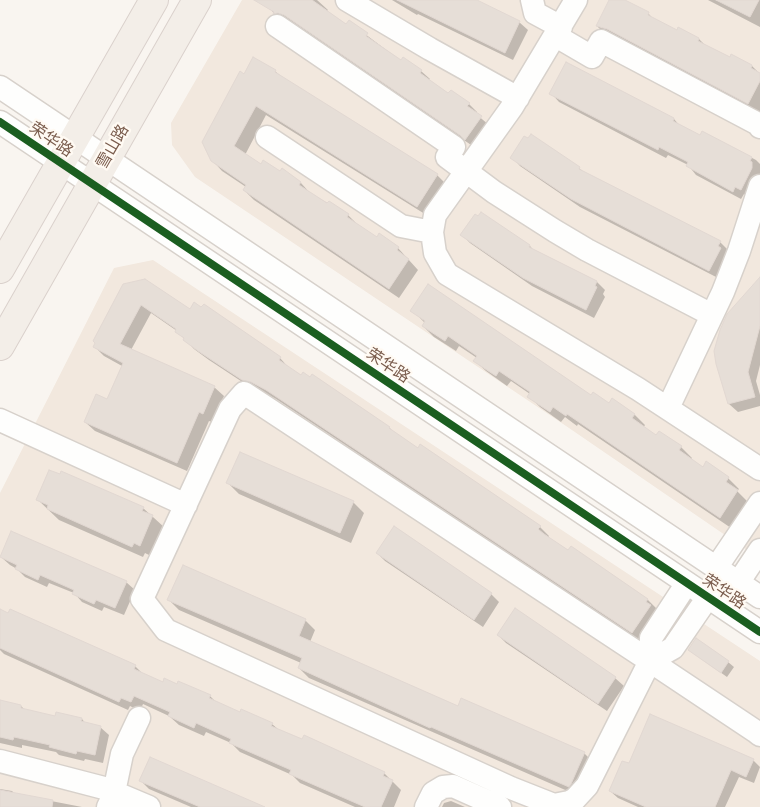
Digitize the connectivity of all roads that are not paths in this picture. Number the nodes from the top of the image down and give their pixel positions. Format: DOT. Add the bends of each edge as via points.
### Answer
graph roads {
  1 [pos="154,0"];
  2 [pos="197,0"];
  3 [pos="347,0"];
  4 [pos="532,0"];
  5 [pos="576,0"];
  6 [pos="277,26"];
  7 [pos="558,32"];
  8 [pos="0,87"];
  9 [pos="518,98"];
  10 [pos="0,122"];
  11 [pos="760,127"];
  12 [pos="267,137"];
  13 [pos="75,138"];
  14 [pos="106,158"];
  15 [pos="61,163"];
  16 [pos="466,171"];
  17 [pos="92,184"];
  18 [pos="760,186"];
  19 [pos="432,232"];
  20 [pos="0,268"];
  21 [pos="712,316"];
  22 [pos="0,346"];
  23 [pos="668,408"];
  24 [pos="0,420"];
  25 [pos="760,469"];
  26 [pos="760,503"];
  27 [pos="186,505"];
  28 [pos="760,550"];
  29 [pos="716,568"];
  30 [pos="687,583"];
  31 [pos="738,583"];
  32 [pos="708,597"];
  33 [pos="760,597"];
  34 [pos="760,632"];
  35 [pos="650,661"];
  36 [pos="138,718"];
  37 [pos="760,734"];
  38 [pos="0,761"];
  39 [pos="111,800"];
  40 [pos="149,807"];
  41 [pos="426,807"];
  42 [pos="500,807"];
  1 -- 13 [label="main road"];
  2 -- 14 [label="main road, 雪山路"];
  3 -- 9 [label="street"];
  4 -- 7 [label="street" via="535,12"];
  5 -- 7 [label="street"];
  6 -- 16 [label="street" via="454,148 447,158"];
  7 -- 9 [label="street"];
  7 -- 11 [label="street" via="592,57 601,41"];
  8 -- 13 [label="street, 荣华路"];
  9 -- 16 [label="street"];
  10 -- 15 [label="street, 荣华路"];
  12 -- 19 [label="street" via="401,226"];
  13 -- 14 [label="street, 荣华路"];
  13 -- 15 [label="main road"];
  14 -- 17 [label="main road, 雪山路"];
  14 -- 29 [label="street, 荣华路"];
  15 -- 17 [label="street, 荣华路"];
  15 -- 20 [label="main road"];
  16 -- 19 [label="street" via="435,215"];
  16 -- 21 [label="street" via="587,250"];
  17 -- 22 [label="main road, 雪山路"];
  17 -- 30 [label="street, 荣华路"];
  18 -- 21 [label="street" via="739,251"];
  19 -- 23 [label="street" via="435,253 447,274"];
  21 -- 23 [label="street"];
  23 -- 25 [label="street"];
  24 -- 27 [label="street"];
  26 -- 29 [label="street"];
  27 -- 35 [label="street" via="230,409 244,393"];
  27 -- 35 [label="street" via="142,599 166,630 554,805 569,802 587,786"];
  28 -- 31 [label="street"];
  29 -- 31 [label="street, 荣华路"];
  30 -- 32 [label="street, 荣华路"];
  30 -- 35 [label="street" via="651,638"];
  31 -- 33 [label="street, 荣华路"];
  32 -- 34 [label="street, 荣华路"];
  32 -- 35 [label="street" via="673,648"];
  35 -- 37 [label="street"];
  36 -- 39 [label="street" via="122,754"];
  38 -- 39 [label="street" via="104,788"];
  39 -- 40 [label="street"];
  41 -- 42 [label="street" via="433,793 453,786"];
}
